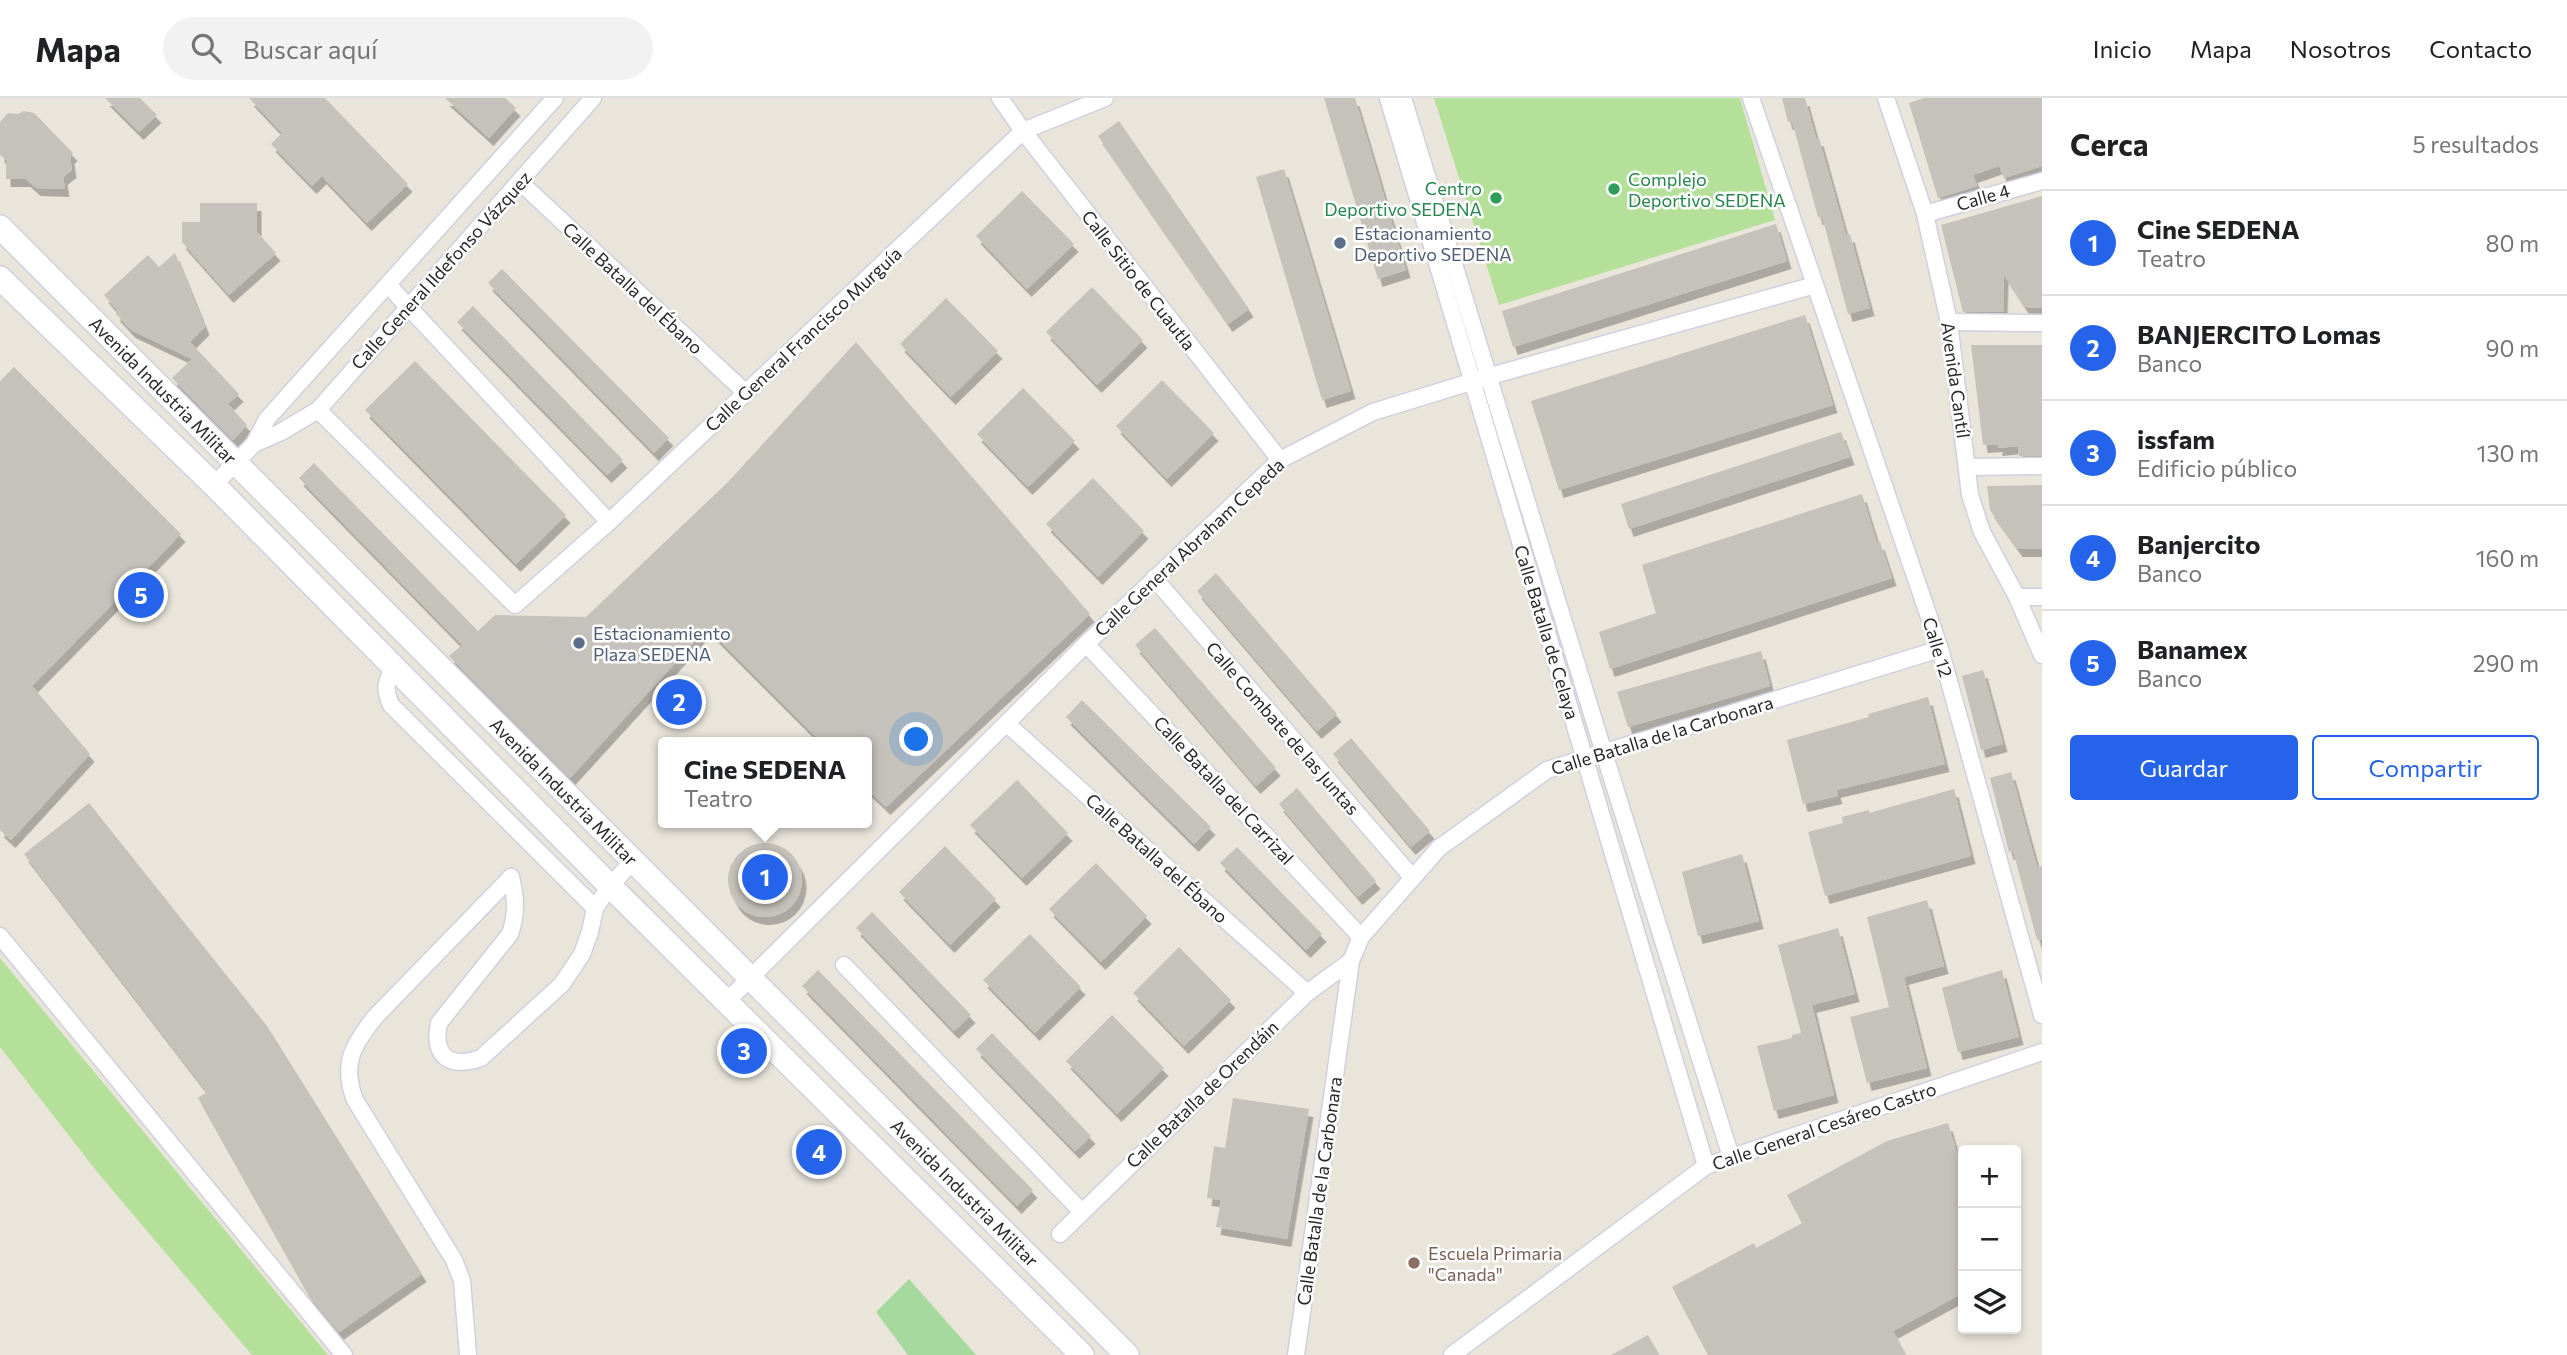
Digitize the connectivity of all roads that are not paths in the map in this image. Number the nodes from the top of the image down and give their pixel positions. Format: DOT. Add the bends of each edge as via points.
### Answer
graph roads {
  1 [pos="555,98"];
  2 [pos="593,98"];
  3 [pos="1000,98"];
  4 [pos="1105,98"];
  5 [pos="1388,98"];
  6 [pos="1403,98"];
  7 [pos="1751,98"];
  8 [pos="1886,98"];
  9 [pos="1023,131"];
  10 [pos="2042,181"];
  11 [pos="520,182"];
  12 [pos="1925,214"];
  13 [pos="0,228"];
  14 [pos="0,278"];
  15 [pos="387,285"];
  16 [pos="1815,285"];
  17 [pos="407,307"];
  18 [pos="1949,321"];
  19 [pos="2042,323"];
  20 [pos="1480,379"];
  21 [pos="746,393"];
  22 [pos="318,410"];
  23 [pos="267,419"];
  24 [pos="281,432"];
  25 [pos="254,444"];
  26 [pos="1280,460"];
  27 [pos="236,463"];
  28 [pos="2042,466"];
  29 [pos="1967,467"];
  30 [pos="214,485"];
  31 [pos="609,522"];
  32 [pos="1154,578"];
  33 [pos="2017,597"];
  34 [pos="2042,597"];
  35 [pos="1086,644"];
  36 [pos="1940,649"];
  37 [pos="2042,655"];
  38 [pos="395,667"];
  39 [pos="1007,724"];
  40 [pos="1604,752"];
  41 [pos="1584,758"];
  42 [pos="633,861"];
  43 [pos="1412,877"];
  44 [pos="610,886"];
  45 [pos="595,908"];
  46 [pos="0,936"];
  47 [pos="1362,936"];
  48 [pos="1351,961"];
  49 [pos="844,965"];
  50 [pos="750,978"];
  51 [pos="1307,993"];
  52 [pos="727,1001"];
  53 [pos="2042,1015"];
  54 [pos="2042,1052"];
  55 [pos="1731,1157"];
  56 [pos="1706,1166"];
  57 [pos="1081,1211"];
  58 [pos="1060,1234"];
  59 [pos="344,1355"];
  60 [pos="468,1355"];
  61 [pos="1082,1355"];
  62 [pos="1126,1355"];
  63 [pos="1296,1355"];
  64 [pos="1452,1355"];
  1 -- 15 [label="street, Calle General Ildefonso Vázquez"];
  2 -- 11 [label="street, Calle General Ildefonso Vázquez"];
  3 -- 9 [label="street, Calle Sitio de Cuautla"];
  4 -- 9 [label="street, Calle General Francisco Murguía"];
  5 -- 20 [label="street, Calle Batalla de Celaya"];
  6 -- 20 [label="street, Calle Batalla de Celaya"];
  7 -- 16 [label="street, Calle 12"];
  8 -- 12 [label="street, Avenida Cantíl"];
  9 -- 21 [label="street, Calle General Francisco Murguía"];
  9 -- 26 [label="street, Calle Sitio de Cuautla"];
  10 -- 12 [label="street, Calle 4"];
  11 -- 17 [label="street, Calle General Ildefonso Vázquez"];
  11 -- 21 [label="street, Calle Batalla del Ébano"];
  12 -- 18 [label="street, Avenida Cantíl"];
  13 -- 27 [label="main road, Avenida Industria Militar"];
  14 -- 30 [label="main road, Avenida Industria Militar"];
  15 -- 17 [label="street"];
  15 -- 23 [label="street, Calle General Ildefonso Vázquez"];
  16 -- 20 [label="street, Calle General Abraham Cepeda"];
  16 -- 36 [label="street, Calle 12"];
  17 -- 22 [label="street, Calle General Ildefonso Vázquez"];
  17 -- 31 [label="street"];
  18 -- 19 [label="street"];
  18 -- 29 [label="street, Avenida Cantíl"];
  20 -- 26 [label="street, Calle General Abraham Cepeda" via="1373,412"];
  20 -- 40 [label="street, Calle Batalla de Celaya"];
  20 -- 41 [label="street, Calle Batalla de Celaya"];
  21 -- 31 [label="street, Calle General Francisco Murguía"];
  22 -- 24 [label="street, Calle General Ildefonso Vázquez"];
  22 -- 31 [label="street, Calle General Francisco Murguía" via="515,605"];
  23 -- 24 [label="street"];
  23 -- 25 [label="street, Calle General Ildefonso Vázquez"];
  24 -- 25 [label="street, Calle General Ildefonso Vázquez"];
  25 -- 27 [label="street, Calle General Ildefonso Vázquez"];
  26 -- 32 [label="street, Calle General Abraham Cepeda"];
  27 -- 30 [label="street, Calle General Ildefonso Vázquez"];
  27 -- 42 [label="main road, Avenida Industria Militar"];
  28 -- 29 [label="street"];
  29 -- 33 [label="street, Avenida Cantíl" via="1982,531"];
  30 -- 38 [label="main road, Avenida Industria Militar"];
  32 -- 35 [label="street, Calle General Abraham Cepeda"];
  32 -- 43 [label="street, Calle Combate de las Juntas"];
  33 -- 34 [label="street"];
  33 -- 37 [label="street, Avenida Cantíl"];
  35 -- 39 [label="street, Calle General Abraham Cepeda"];
  35 -- 47 [label="street, Calle Batalla del Carrizal"];
  36 -- 40 [label="street, Calle Batalla de la Carbonara"];
  36 -- 53 [label="street, Calle 12"];
  38 -- 44 [label="main road, Avenida Industria Militar"];
  38 -- 45 [label="street" via="386,684 391,705"];
  39 -- 50 [label="street, Calle General Abraham Cepeda"];
  39 -- 51 [label="street, Calle Batalla del Ébano"];
  40 -- 41 [label="street, Calle Batalla de la Carbonara"];
  40 -- 55 [label="street, Calle Batalla de Celaya"];
  41 -- 43 [label="street, Calle Batalla de la Carbonara" via="1547,770 1439,848"];
  41 -- 56 [label="street, Calle Batalla de Celaya"];
  42 -- 44 [label="street"];
  42 -- 50 [label="main road, Avenida Industria Militar"];
  43 -- 47 [label="street, Calle Batalla de la Carbonara"];
  44 -- 45 [label="street"];
  44 -- 52 [label="main road, Avenida Industria Militar"];
  45 -- 60 [label="street" via="582,954 562,984 481,1058 456,1062 439,1049 439,1023 510,934 517,899 511,877 375,1017 351,1055 349,1083 355,1100 454,1260 462,1282"];
  46 -- 59 [label="street"];
  47 -- 48 [label="street, Calle Batalla de la Carbonara"];
  48 -- 51 [label="street, Calle Batalla de Orendáin"];
  48 -- 63 [label="street, Calle Batalla de la Carbonara"];
  49 -- 57 [label="street"];
  50 -- 52 [label="street, Calle General Abraham Cepeda"];
  50 -- 62 [label="main road, Avenida Industria Militar"];
  51 -- 57 [label="street, Calle Batalla de Orendáin"];
  52 -- 61 [label="main road, Avenida Industria Militar"];
  54 -- 55 [label="street, Calle General Cesáreo Castro"];
  55 -- 56 [label="street, Calle General Cesáreo Castro"];
  56 -- 64 [label="street, Calle General Cesáreo Castro"];
  57 -- 58 [label="street, Calle Batalla de Orendáin"];
}
